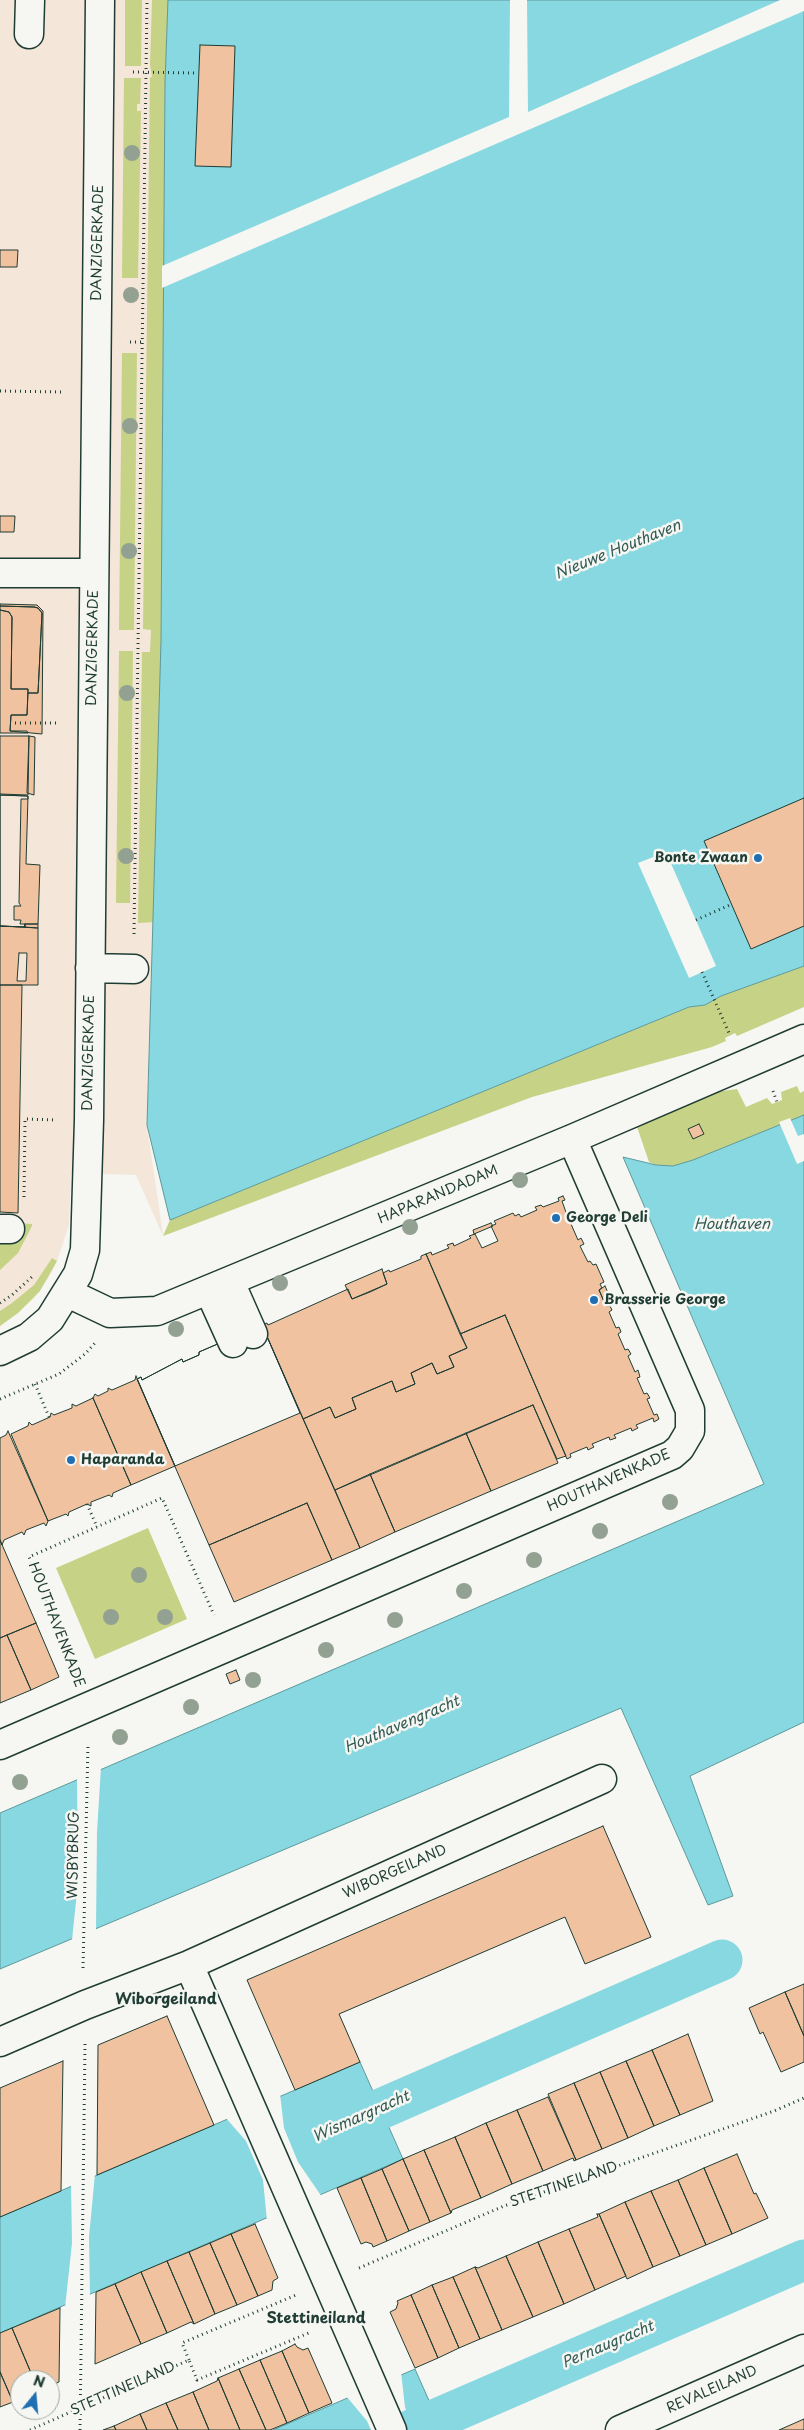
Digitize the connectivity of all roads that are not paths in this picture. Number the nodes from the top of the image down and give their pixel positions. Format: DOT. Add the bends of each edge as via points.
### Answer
graph roads {
  1 [pos="30,0"];
  2 [pos="100,0"];
  3 [pos="29,34"];
  4 [pos="0,572"];
  5 [pos="94,573"];
  6 [pos="90,968"];
  7 [pos="134,969"];
  8 [pos="804,1039"];
  9 [pos="572,1139"];
  10 [pos="220,1286"];
  11 [pos="68,1294"];
  12 [pos="243,1339"];
  13 [pos="0,1352"];
  14 [pos="0,1745"];
  15 [pos="602,1779"];
  16 [pos="189,1965"];
  17 [pos="0,2042"];
  18 [pos="804,2349"];
  19 [pos="392,2430"];
  20 [pos="620,2430"];
  1 -- 3 [label="street"];
  2 -- 5 [label="street, DANZIGERKADE"];
  4 -- 5 [label="street"];
  5 -- 6 [label="street, DANZIGERKADE"];
  6 -- 7 [label="street"];
  6 -- 11 [label="street, DANZIGERKADE" via="85,1250"];
  8 -- 9 [label="street, HAPARANDADAM"];
  9 -- 10 [label="street, HAPARANDADAM"];
  9 -- 14 [label="street, HOUTHAVENKADE" via="687,1400 692,1420 686,1440 672,1455"];
  10 -- 11 [label="street, HAPARANDADAM" via="158,1311 110,1313"];
  10 -- 12 [label="street"];
  11 -- 13 [label="street, DANZIGERKADE" via="40,1328"];
  15 -- 16 [label="street, WIBORGEILAND"];
  16 -- 17 [label="street, WIBORGEILAND"];
  16 -- 19 [label="street"];
  18 -- 20 [label="street, REVALEILAND"];
}
